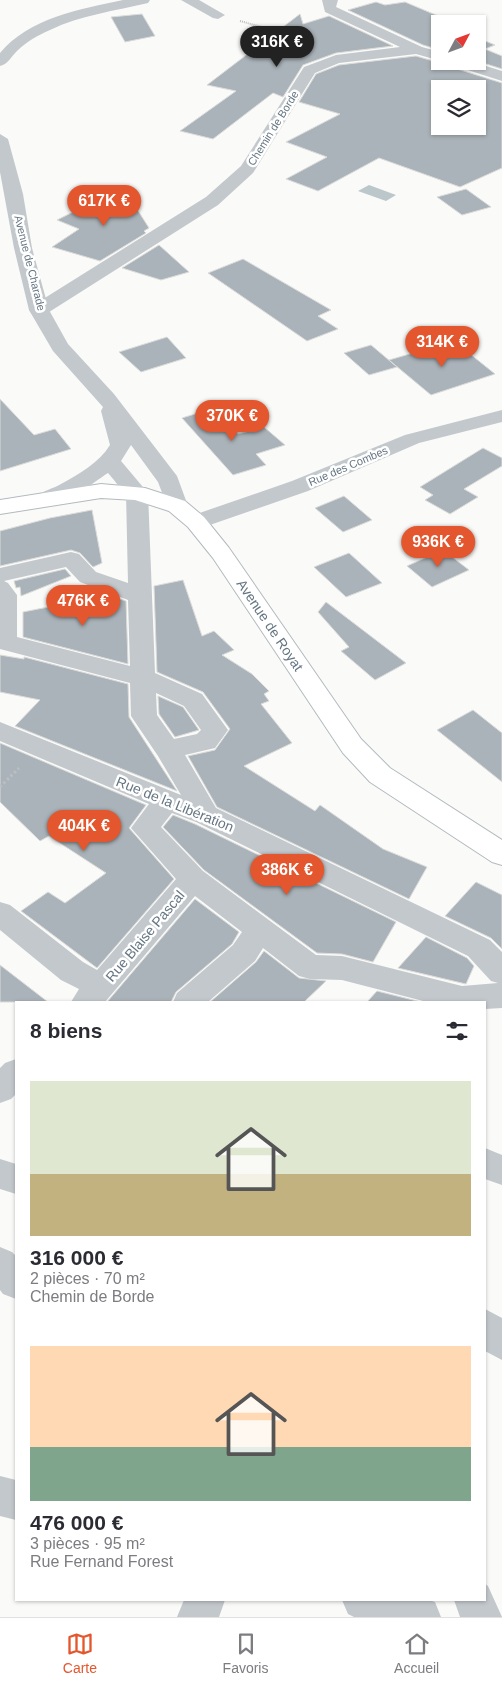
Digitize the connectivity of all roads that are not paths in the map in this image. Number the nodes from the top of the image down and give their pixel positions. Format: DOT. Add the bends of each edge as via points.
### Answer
graph roads {
  1 [pos="143,0"];
  2 [pos="188,0"];
  3 [pos="331,0"];
  4 [pos="218,15"];
  5 [pos="418,50"];
  6 [pos="431,54"];
  7 [pos="0,62"];
  8 [pos="0,139"];
  9 [pos="40,310"];
  10 [pos="107,398"];
  11 [pos="502,416"];
  12 [pos="110,462"];
  13 [pos="137,493"];
  14 [pos="48,498"];
  15 [pos="177,506"];
  16 [pos="0,507"];
  17 [pos="196,522"];
  18 [pos="0,575"];
  19 [pos="0,588"];
  20 [pos="140,596"];
  21 [pos="3,641"];
  22 [pos="145,678"];
  23 [pos="0,731"];
  24 [pos="168,750"];
  25 [pos="167,801"];
  26 [pos="206,815"];
  27 [pos="502,854"];
  28 [pos="193,879"];
  29 [pos="0,913"];
  30 [pos="260,929"];
  31 [pos="502,972"];
  32 [pos="502,995"];
  33 [pos="94,997"];
  34 [pos="189,1001"];
  35 [pos="15,1074"];
  36 [pos="0,1089"];
  37 [pos="486,1163"];
  38 [pos="502,1170"];
  39 [pos="0,1174"];
  40 [pos="15,1179"];
  41 [pos="0,1264"];
  42 [pos="15,1281"];
  43 [pos="486,1328"];
  44 [pos="502,1342"];
  45 [pos="0,1496"];
  46 [pos="15,1500"];
  47 [pos="205,1601"];
  48 [pos="365,1601"];
  49 [pos="474,1601"];
  50 [pos="198,1617"];
  51 [pos="420,1617"];
  52 [pos="481,1617"];
  1 -- 7 [label="street" via="102,8 40,30 15,46"];
  2 -- 4 [label="street"];
  3 -- 5 [label="street" via="328,1 330,9"];
  5 -- 6 [label="street"];
  5 -- 9 [label="street, Chemin de Borde" via="336,59 309,70 247,169 212,201"];
  8 -- 9 [label="street, Avenue de Charade"];
  9 -- 10 [label="street, Avenue de Charade" via="60,347"];
  10 -- 12 [label="street, Avenue de Charade" via="121,445"];
  10 -- 15 [label="street, Avenue de Charade" via="169,481"];
  11 -- 17 [label="street, Rue des Combes" via="412,439 267,498"];
  12 -- 13 [label="street"];
  12 -- 14 [label="street" via="67,490"];
  13 -- 14 [label="main road, Avenue de Royat" via="101,491"];
  13 -- 15 [label="main road, Avenue de Royat"];
  13 -- 20 [label="street"];
  14 -- 16 [label="main road, Avenue de Royat"];
  15 -- 17 [label="main road, Avenue de Royat"];
  17 -- 27 [label="main road, Avenue de Royat" via="221,553 352,746 380,774"];
  18 -- 20 [label="street" via="71,559 88,577"];
  19 -- 21 [label="street" via="5,595"];
  20 -- 22 [label="street"];
  21 -- 22 [label="street"];
  22 -- 24 [label="street" via="144,716"];
  22 -- 24 [label="street" via="193,700 214,730 206,741"];
  23 -- 25 [label="street, Rue de la Libération"];
  24 -- 26 [label="street"];
  25 -- 26 [label="street, Rue de la Libération"];
  25 -- 28 [label="street, Rue Blaise Pascal" via="145,828"];
  26 -- 31 [label="street, Rue de la Libération" via="479,948"];
  28 -- 30 [label="street"];
  28 -- 33 [label="street, Rue Blaise Pascal"];
  29 -- 33 [label="street" via="72,971"];
  30 -- 32 [label="street" via="310,967 342,968 462,999"];
  30 -- 34 [label="street" via="244,953"];
  35 -- 36 [label="street"];
  37 -- 38 [label="street"];
  39 -- 40 [label="street"];
  41 -- 42 [label="street"];
  43 -- 44 [label="street"];
  45 -- 46 [label="street"];
  47 -- 50 [label="street"];
  48 -- 51 [label="street"];
  49 -- 52 [label="street"];
}
